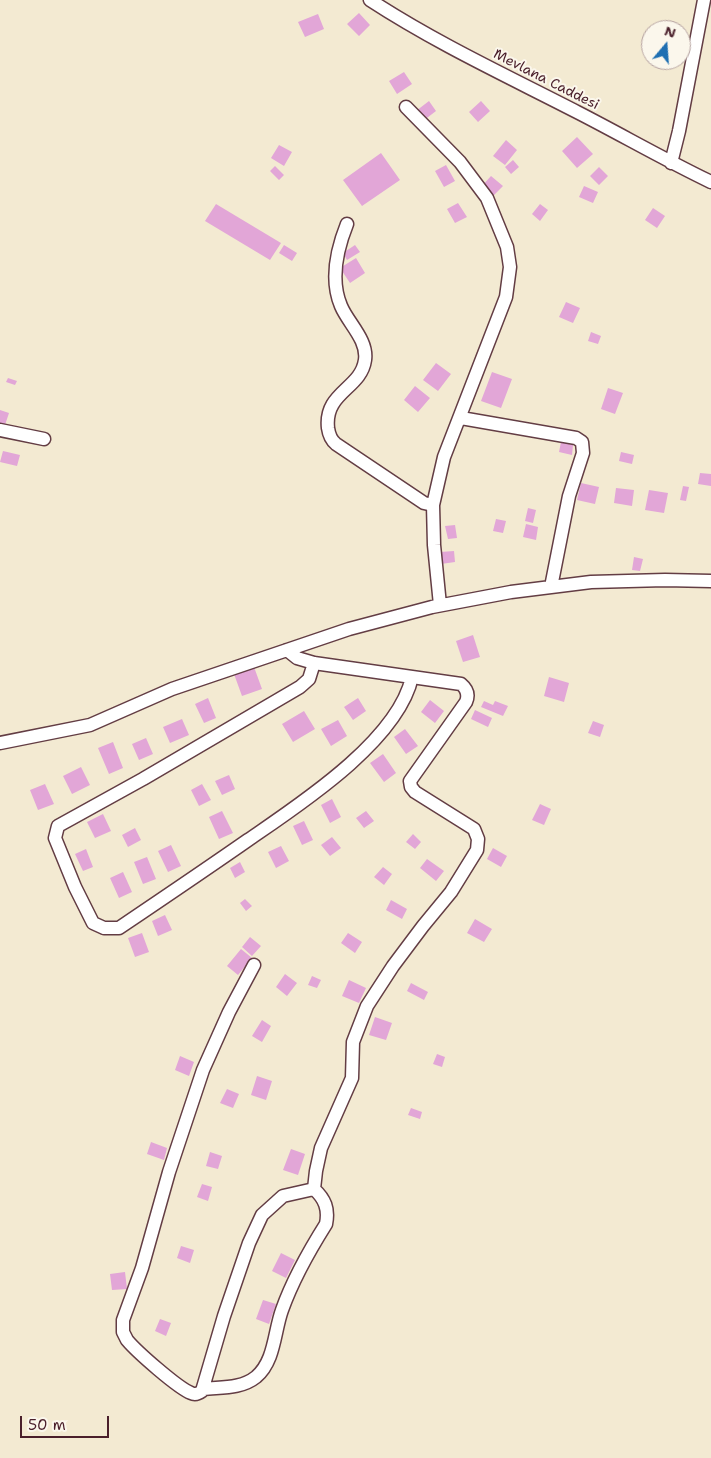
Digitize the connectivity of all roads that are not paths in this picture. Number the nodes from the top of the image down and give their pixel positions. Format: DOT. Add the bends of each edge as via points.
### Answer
graph roads {
  1 [pos="370,0"];
  2 [pos="704,0"];
  3 [pos="406,107"];
  4 [pos="671,163"];
  5 [pos="711,182"];
  6 [pos="347,224"];
  7 [pos="460,418"];
  8 [pos="0,430"];
  9 [pos="44,439"];
  10 [pos="433,505"];
  11 [pos="711,581"];
  12 [pos="551,586"];
  13 [pos="440,605"];
  14 [pos="287,650"];
  15 [pos="314,664"];
  16 [pos="412,677"];
  17 [pos="0,743"];
  18 [pos="254,965"];
  19 [pos="314,1189"];
  20 [pos="204,1389"];
  1 -- 4 [label="street, Mevlana Caddesi" via="451,49"];
  2 -- 4 [label="street"];
  3 -- 7 [label="street" via="460,162 487,198 509,257 506,297"];
  4 -- 5 [label="street, Mevlana Caddesi"];
  6 -- 10 [label="street" via="338,252 337,292 340,305 364,348 365,361 358,376 332,404 328,417 329,433 336,444 424,503"];
  7 -- 10 [label="street" via="444,457"];
  7 -- 12 [label="street" via="576,438 584,446 563,519"];
  8 -- 9 [label="street"];
  10 -- 13 [label="street"];
  11 -- 12 [label="street" via="628,580"];
  12 -- 13 [label="street"];
  13 -- 14 [label="street" via="349,629"];
  14 -- 15 [label="street" via="296,658"];
  14 -- 17 [label="street" via="155,696 90,725"];
  15 -- 16 [label="street"];
  15 -- 16 [label="street" via="309,678 300,687 58,826 55,838 93,923 104,928 119,928 319,790 382,731 410,688"];
  16 -- 19 [label="street" via="461,684 467,692 466,702 410,780 415,792 474,829 478,847 451,892 393,966 367,1006 353,1042 352,1078 322,1148"];
  18 -- 20 [label="street" via="203,1070 168,1172 142,1268 122,1326 130,1344 174,1382 193,1394"];
  19 -- 20 [label="street" via="283,1196 262,1215 224,1316"];
  19 -- 20 [label="street" via="326,1205 326,1224 301,1264 282,1310 266,1364 245,1384"];
}
